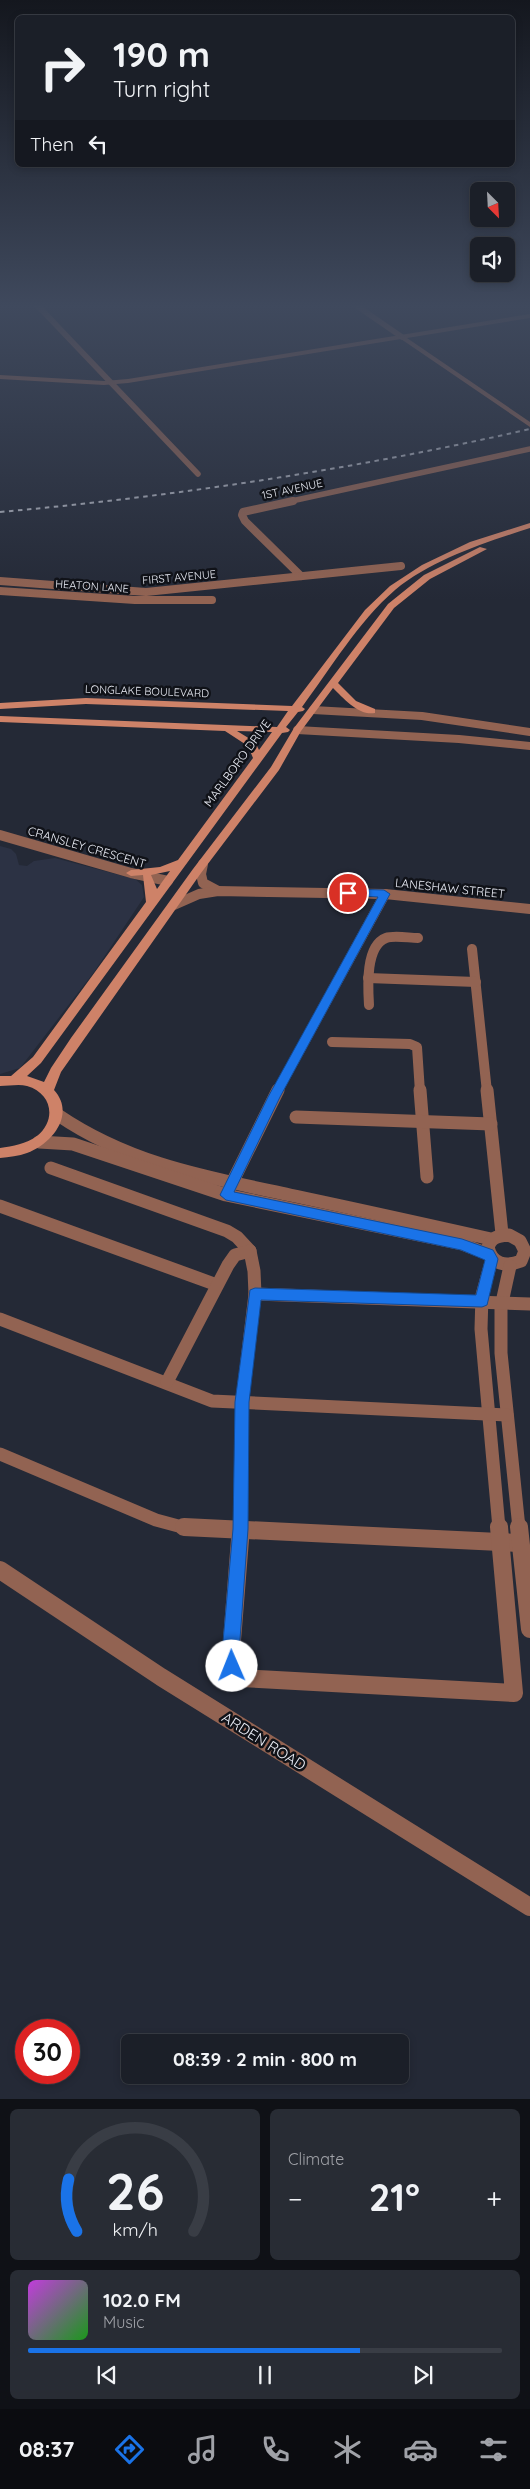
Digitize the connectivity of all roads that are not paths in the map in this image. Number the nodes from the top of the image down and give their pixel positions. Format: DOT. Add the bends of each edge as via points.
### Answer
graph roads {
  1 [pos="133,404"];
  2 [pos="500,404"];
  3 [pos="530,425"];
  4 [pos="530,449"];
  5 [pos="198,474"];
  6 [pos="530,524"];
  7 [pos="530,531"];
  8 [pos="401,566"];
  9 [pos="301,576"];
  10 [pos="0,581"];
  11 [pos="0,591"];
  12 [pos="212,600"];
  13 [pos="334,684"];
  14 [pos="308,691"];
  15 [pos="0,706"];
  16 [pos="251,707"];
  17 [pos="294,709"];
  18 [pos="313,710"];
  19 [pos="372,711"];
  20 [pos="0,719"];
  21 [pos="208,726"];
  22 [pos="279,730"];
  23 [pos="298,730"];
  24 [pos="530,732"];
  25 [pos="530,746"];
  26 [pos="258,758"];
  27 [pos="0,835"];
  28 [pos="182,862"];
  29 [pos="200,867"];
  30 [pos="131,873"];
  31 [pos="147,877"];
  32 [pos="168,881"];
  33 [pos="218,892"];
  34 [pos="384,894"];
  35 [pos="152,903"];
  36 [pos="174,905"];
  37 [pos="530,908"];
  38 [pos="418,938"];
  39 [pos="472,949"];
  40 [pos="368,978"];
  41 [pos="476,982"];
  42 [pos="369,1006"];
  43 [pos="332,1042"];
  44 [pos="16,1078"];
  45 [pos="0,1081"];
  46 [pos="48,1089"];
  47 [pos="58,1115"];
  48 [pos="296,1117"];
  49 [pos="423,1121"];
  50 [pos="491,1124"];
  51 [pos="39,1142"];
  52 [pos="2,1155"];
  53 [pos="51,1168"];
  54 [pos="427,1177"];
  55 [pos="232,1183"];
  56 [pos="226,1195"];
  57 [pos="0,1206"];
  58 [pos="497,1237"];
  59 [pos="250,1251"];
  60 [pos="528,1252"];
  61 [pos="490,1256"];
  62 [pos="510,1266"];
  63 [pos="217,1285"];
  64 [pos="255,1294"];
  65 [pos="482,1301"];
  66 [pos="500,1303"];
  67 [pos="530,1304"];
  68 [pos="0,1319"];
  69 [pos="167,1382"];
  70 [pos="242,1402"];
  71 [pos="488,1414"];
  72 [pos="507,1415"];
  73 [pos="0,1454"];
  74 [pos="241,1529"];
  75 [pos="500,1542"];
  76 [pos="520,1544"];
  77 [pos="0,1570"];
  78 [pos="530,1629"];
  79 [pos="530,1908"];
  1 -- 5 [label="street"];
  2 -- 3 [label="street"];
  4 -- 9 [label="street, 1ST AVENUE" via="243,512 245,521"];
  6 -- 14 [label="main road, MARLBORO DRIVE" via="459,550 404,580 368,612"];
  7 -- 13 [label="main road" via="468,556 407,591 391,606"];
  8 -- 9 [label="street"];
  9 -- 10 [label="street, FIRST AVENUE" via="146,592"];
  11 -- 12 [label="street, HEATON LANE" via="135,600"];
  13 -- 18 [label="main road"];
  13 -- 19 [label="main road" via="352,703"];
  14 -- 16 [label="main road" via="281,703"];
  14 -- 17 [label="main road, MARLBORO DRIVE"];
  15 -- 16 [label="main road, LONGLAKE BOULEVARD" via="86,702"];
  16 -- 17 [label="main road, LONGLAKE BOULEVARD"];
  17 -- 18 [label="main road, LONGLAKE BOULEVARD"];
  17 -- 22 [label="main road, MARLBORO DRIVE"];
  18 -- 19 [label="street"];
  18 -- 23 [label="main road"];
  19 -- 24 [label="street" via="464,719"];
  20 -- 21 [label="main road"];
  21 -- 22 [label="main road"];
  21 -- 26 [label="main road" via="247,738"];
  22 -- 23 [label="main road"];
  22 -- 26 [label="main road, MARLBORO DRIVE"];
  23 -- 25 [label="street"];
  23 -- 29 [label="main road" via="275,768"];
  26 -- 28 [label="main road, MARLBORO DRIVE"];
  27 -- 30 [label="street, CRANSLEY CRESCENT"];
  28 -- 30 [label="main road" via="162,870"];
  28 -- 32 [label="main road, MARLBORO DRIVE"];
  29 -- 32 [label="main road" via="179,880"];
  29 -- 33 [label="street" via="203,883"];
  29 -- 36 [label="main road"];
  30 -- 31 [label="street, CRANSLEY CRESCENT"];
  31 -- 32 [label="street, CRANSLEY CRESCENT"];
  31 -- 35 [label="main road" via="152,887"];
  32 -- 35 [label="main road, MARLBORO DRIVE"];
  33 -- 34 [label="street, LANESHAW STREET"];
  33 -- 36 [label="street, LANESHAW STREET" via="199,894"];
  34 -- 37 [label="street, LANESHAW STREET"];
  34 -- 55 [label="street" via="326,998"];
  35 -- 44 [label="main road, MARLBORO DRIVE" via="38,1060"];
  36 -- 46 [label="main road" via="55,1070"];
  38 -- 40 [label="street" via="382,940 368,964"];
  39 -- 41 [label="street"];
  40 -- 41 [label="street"];
  40 -- 42 [label="street"];
  41 -- 50 [label="street"];
  43 -- 49 [label="street" via="410,1044 417,1047"];
  44 -- 45 [label="main road"];
  44 -- 46 [label="main road" via="33,1081"];
  46 -- 47 [label="main road" via="56,1101"];
  47 -- 51 [label="main road" via="52,1130"];
  47 -- 55 [label="street" via="101,1143 182,1171"];
  48 -- 49 [label="street"];
  49 -- 50 [label="street"];
  49 -- 54 [label="street"];
  50 -- 58 [label="street"];
  51 -- 52 [label="main road" via="22,1151"];
  51 -- 56 [label="street" via="73,1144"];
  53 -- 59 [label="street" via="227,1231"];
  55 -- 56 [label="street"];
  55 -- 58 [label="street"];
  56 -- 61 [label="street" via="462,1244"];
  57 -- 63 [label="street"];
  58 -- 60 [label="street" via="509,1235 520,1241"];
  58 -- 61 [label="street" via="487,1248"];
  59 -- 63 [label="street" via="235,1256"];
  59 -- 64 [label="street"];
  60 -- 62 [label="street" via="521,1261"];
  61 -- 62 [label="street"];
  61 -- 65 [label="street"];
  62 -- 66 [label="street"];
  63 -- 69 [label="street"];
  64 -- 65 [label="street"];
  64 -- 70 [label="street"];
  65 -- 66 [label="street"];
  65 -- 71 [label="street"];
  66 -- 67 [label="street"];
  66 -- 72 [label="street"];
  68 -- 69 [label="street"];
  69 -- 70 [label="street" via="212,1401"];
  70 -- 71 [label="street"];
  70 -- 74 [label="street"];
  71 -- 72 [label="street"];
  71 -- 75 [label="street"];
  72 -- 76 [label="street"];
  73 -- 74 [label="street" via="168,1525"];
  74 -- 75 [label="street"];
  74 -- 75 [label="street" via="230,1653 235,1673 241,1678 514,1693"];
  75 -- 76 [label="street"];
  76 -- 78 [label="street"];
  77 -- 79 [label="street, ARDEN ROAD" via="161,1677"];
}
